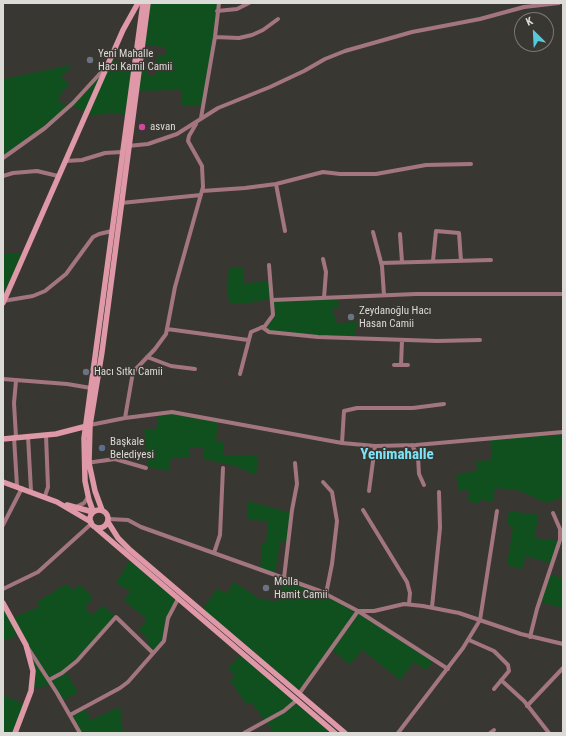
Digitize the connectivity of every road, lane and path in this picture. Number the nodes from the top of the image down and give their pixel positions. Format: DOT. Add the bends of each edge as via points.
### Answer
graph roads {
  1 [pos="138,3"];
  2 [pos="143,3"];
  3 [pos="148,3"];
  4 [pos="219,3"];
  5 [pos="249,3"];
  6 [pos="532,3"];
  7 [pos="559,3"];
  8 [pos="515,9"];
  9 [pos="217,11"];
  10 [pos="278,19"];
  11 [pos="215,37"];
  12 [pos="107,67"];
  13 [pos="199,120"];
  14 [pos="128,146"];
  15 [pos="122,152"];
  16 [pos="3,158"];
  17 [pos="65,161"];
  18 [pos="471,164"];
  19 [pos="3,176"];
  20 [pos="58,176"];
  21 [pos="276,184"];
  22 [pos="202,193"];
  23 [pos="121,203"];
  24 [pos="112,231"];
  25 [pos="285,231"];
  26 [pos="373,232"];
  27 [pos="400,234"];
  28 [pos="323,259"];
  29 [pos="491,260"];
  30 [pos="433,261"];
  31 [pos="461,261"];
  32 [pos="402,262"];
  33 [pos="381,263"];
  34 [pos="269,265"];
  35 [pos="561,294"];
  36 [pos="384,295"];
  37 [pos="324,298"];
  38 [pos="273,300"];
  39 [pos="3,302"];
  40 [pos="262,327"];
  41 [pos="166,329"];
  42 [pos="248,340"];
  43 [pos="402,340"];
  44 [pos="480,340"];
  45 [pos="147,357"];
  46 [pos="394,365"];
  47 [pos="401,365"];
  48 [pos="408,365"];
  49 [pos="195,369"];
  50 [pos="240,374"];
  51 [pos="3,379"];
  52 [pos="16,381"];
  53 [pos="91,388"];
  54 [pos="444,404"];
  55 [pos="125,418"];
  56 [pos="88,426"];
  57 [pos="563,432"];
  58 [pos="46,435"];
  59 [pos="28,436"];
  60 [pos="15,437"];
  61 [pos="3,439"];
  62 [pos="342,443"];
  63 [pos="412,445"];
  64 [pos="375,446"];
  65 [pos="86,463"];
  66 [pos="295,463"];
  67 [pos="146,468"];
  68 [pos="223,468"];
  69 [pos="3,482"];
  70 [pos="322,482"];
  71 [pos="424,485"];
  72 [pos="19,487"];
  73 [pos="31,491"];
  74 [pos="369,491"];
  75 [pos="439,492"];
  76 [pos="45,496"];
  77 [pos="88,497"];
  78 [pos="60,503"];
  79 [pos="76,507"];
  80 [pos="102,510"];
  81 [pos="363,510"];
  82 [pos="497,511"];
  83 [pos="93,512"];
  84 [pos="553,513"];
  85 [pos="109,520"];
  86 [pos="3,525"];
  87 [pos="93,525"];
  88 [pos="214,553"];
  89 [pos="284,578"];
  90 [pos="3,590"];
  91 [pos="326,594"];
  92 [pos="178,599"];
  93 [pos="3,603"];
  94 [pos="409,604"];
  95 [pos="432,607"];
  96 [pos="5,610"];
  97 [pos="358,611"];
  98 [pos="480,620"];
  99 [pos="530,637"];
  100 [pos="469,640"];
  101 [pos="563,644"];
  102 [pos="26,646"];
  103 [pos="153,653"];
  104 [pos="563,668"];
  105 [pos="448,669"];
  106 [pos="49,680"];
  107 [pos="501,680"];
  108 [pos="494,689"];
  109 [pos="298,697"];
  110 [pos="527,706"];
  111 [pos="70,715"];
  112 [pos="15,733"];
  113 [pos="80,733"];
  114 [pos="244,733"];
  115 [pos="335,733"];
  116 [pos="345,733"];
  117 [pos="398,733"];
  118 [pos="549,733"];
  1 -- 12 [label="main road"];
  2 -- 15 [label="main road"];
  3 -- 14 [label="main road"];
  4 -- 9 [label="street"];
  5 -- 9 [label="street" via="237,9"];
  6 -- 8 [label="street"];
  7 -- 8 [label="street"];
  8 -- 13 [label="street" via="480,19 406,33 325,58 304,71 218,108"];
  9 -- 11 [label="street"];
  10 -- 11 [label="street" via="252,35 239,38"];
  11 -- 13 [label="street"];
  12 -- 16 [label="street" via="45,128"];
  12 -- 17 [label="main road"];
  13 -- 14 [label="street" via="168,138"];
  13 -- 22 [label="street" via="188,141 203,170"];
  14 -- 23 [label="main road"];
  15 -- 17 [label="street"];
  15 -- 24 [label="main road"];
  17 -- 20 [label="main road"];
  18 -- 21 [label="street" via="426,165 376,174 318,172"];
  19 -- 20 [label="street" via="37,171"];
  20 -- 39 [label="main road"];
  21 -- 22 [label="street"];
  21 -- 25 [label="street"];
  22 -- 23 [label="street"];
  22 -- 41 [label="street" via="184,252"];
  23 -- 56 [label="main road" via="102,352"];
  24 -- 39 [label="street" via="93,237 66,274 49,289 33,296"];
  24 -- 53 [label="main road"];
  26 -- 33 [label="street"];
  27 -- 32 [label="street"];
  28 -- 37 [label="street" via="326,272"];
  29 -- 31 [label="street"];
  30 -- 31 [label="street"];
  30 -- 31 [label="street" via="436,231 460,234"];
  30 -- 32 [label="street"];
  32 -- 33 [label="street"];
  33 -- 36 [label="street"];
  34 -- 38 [label="street"];
  35 -- 36 [label="street"];
  36 -- 37 [label="street"];
  37 -- 38 [label="street"];
  38 -- 40 [label="street" via="273,315"];
  40 -- 42 [label="street" via="253,330"];
  40 -- 43 [label="street" via="269,332 293,335"];
  41 -- 42 [label="street"];
  41 -- 45 [label="street" via="163,340"];
  42 -- 50 [label="street"];
  43 -- 44 [label="street"];
  43 -- 47 [label="street"];
  45 -- 49 [label="street" via="171,366"];
  45 -- 55 [label="street" via="132,375"];
  46 -- 47 [label="street"];
  47 -- 48 [label="street"];
  51 -- 52 [label="street"];
  52 -- 53 [label="street"];
  52 -- 60 [label="street"];
  53 -- 56 [label="main road"];
  54 -- 62 [label="street" via="413,408 357,408 344,411"];
  55 -- 56 [label="street"];
  55 -- 62 [label="street" via="180,413"];
  56 -- 58 [label="main road"];
  56 -- 65 [label="main road"];
  57 -- 63 [label="street"];
  58 -- 59 [label="main road"];
  58 -- 76 [label="street" via="48,487"];
  59 -- 60 [label="main road"];
  59 -- 73 [label="street"];
  60 -- 61 [label="main road"];
  60 -- 72 [label="street"];
  62 -- 64 [label="street"];
  63 -- 64 [label="street"];
  63 -- 71 [label="street" via="418,457 419,474"];
  64 -- 74 [label="street"];
  65 -- 67 [label="street" via="115,459"];
  65 -- 77 [label="main road"];
  65 -- 80 [label="main road"];
  66 -- 89 [label="street" via="297,484"];
  68 -- 88 [label="street" via="220,535"];
  69 -- 72 [label="main road"];
  70 -- 91 [label="street" via="332,492 337,521"];
  72 -- 73 [label="main road"];
  72 -- 86 [label="street"];
  73 -- 76 [label="main road"];
  75 -- 95 [label="street" via="440,528"];
  76 -- 78 [label="main road"];
  77 -- 79 [label="street" via="84,503"];
  77 -- 83 [label="main road"];
  78 -- 79 [label="main road"];
  78 -- 87 [label="main road"];
  79 -- 83 [label="main road"];
  80 -- 83 [label="main road"];
  80 -- 85 [label="main road" via="108,514"];
  81 -- 94 [label="street" via="409,586"];
  82 -- 98 [label="street"];
  83 -- 87 [label="main road" via="90,518"];
  84 -- 99 [label="street" via="560,528 560,541"];
  85 -- 87 [label="main road" via="103,528"];
  85 -- 88 [label="street" via="128,520"];
  85 -- 109 [label="main road" via="118,538 128,549"];
  87 -- 90 [label="street" via="38,572"];
  87 -- 92 [label="main road"];
  88 -- 89 [label="street"];
  89 -- 91 [label="street"];
  91 -- 97 [label="street"];
  92 -- 103 [label="street" via="168,618 164,641"];
  92 -- 109 [label="main road"];
  93 -- 96 [label="main road"];
  94 -- 95 [label="street"];
  94 -- 97 [label="street" via="374,611"];
  95 -- 98 [label="street"];
  96 -- 102 [label="main road"];
  97 -- 105 [label="street"];
  97 -- 109 [label="street"];
  98 -- 99 [label="street"];
  98 -- 100 [label="street"];
  99 -- 101 [label="street"];
  100 -- 105 [label="street"];
  100 -- 107 [label="street" via="490,648 507,663 509,670"];
  102 -- 106 [label="street"];
  102 -- 112 [label="main road" via="32,663 34,681 28,704"];
  103 -- 106 [label="street" via="116,617 77,661"];
  103 -- 111 [label="street" via="124,686"];
  104 -- 110 [label="street"];
  105 -- 117 [label="street"];
  106 -- 111 [label="street"];
  107 -- 108 [label="street"];
  107 -- 110 [label="street"];
  109 -- 114 [label="street" via="284,711"];
  109 -- 115 [label="main road"];
  109 -- 116 [label="main road"];
  110 -- 118 [label="street"];
  111 -- 113 [label="street"];
}
